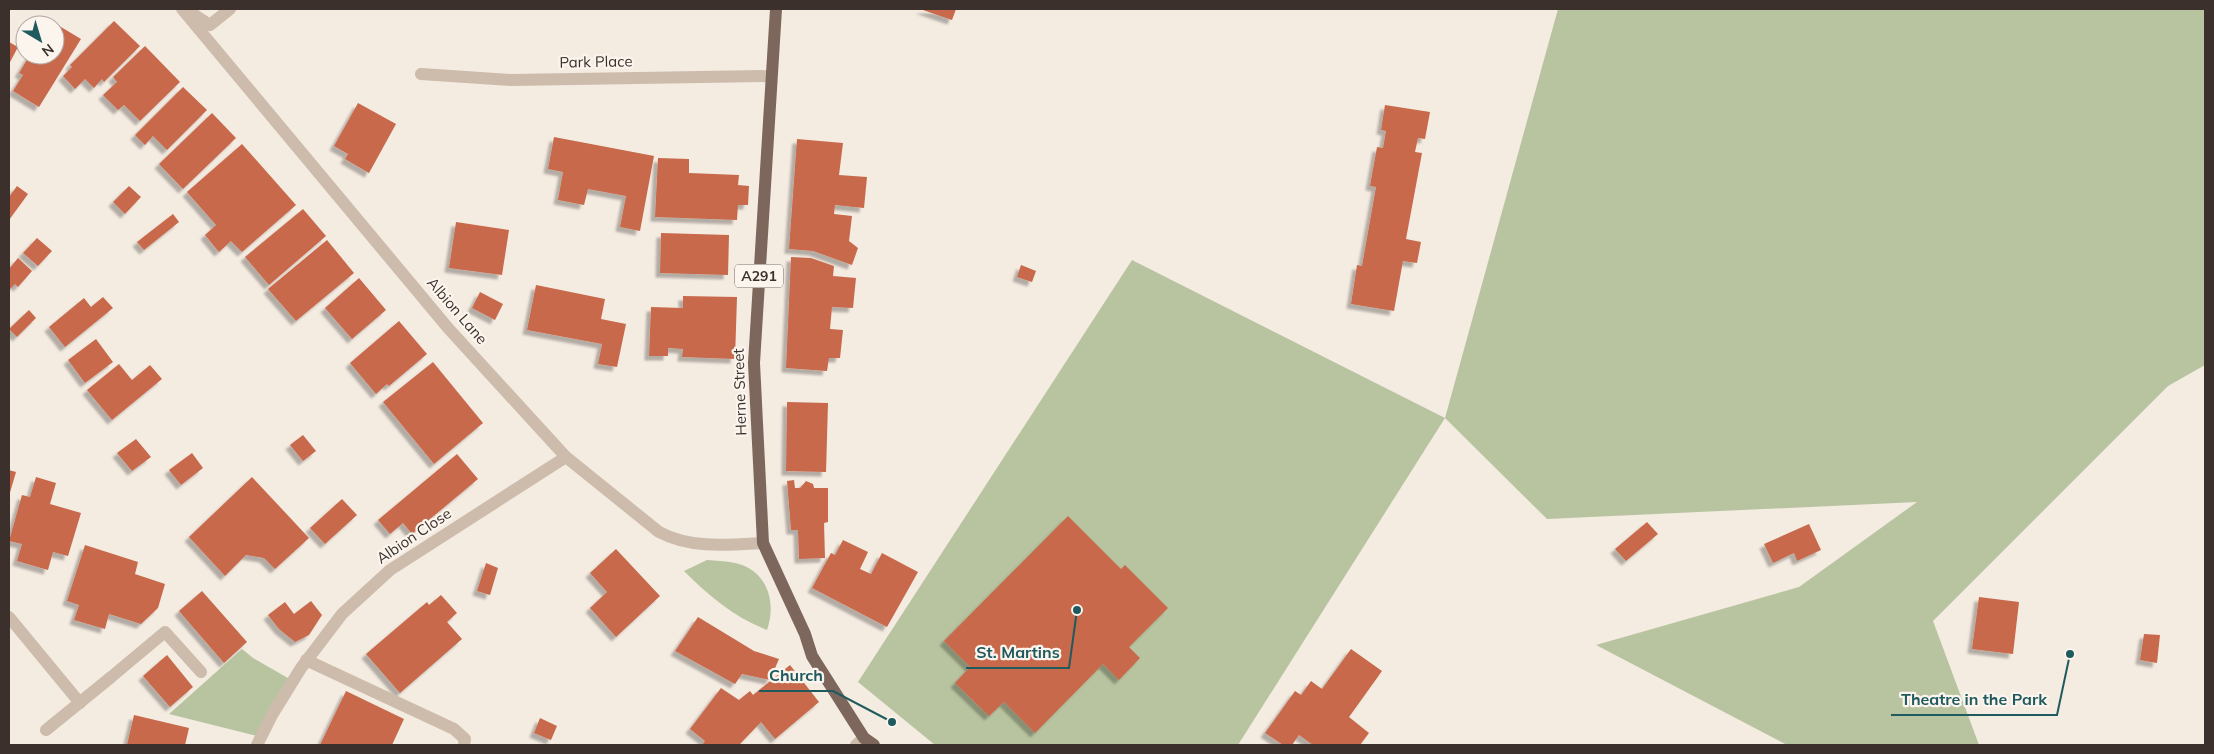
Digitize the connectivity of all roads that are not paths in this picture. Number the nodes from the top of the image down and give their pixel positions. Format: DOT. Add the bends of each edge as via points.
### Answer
graph roads {
  1 [pos="183,9"];
  2 [pos="230,9"];
  3 [pos="776,9"];
  4 [pos="421,74"];
  5 [pos="771,76"];
  6 [pos="566,457"];
  7 [pos="763,543"];
  8 [pos="9,617"];
  9 [pos="306,660"];
  10 [pos="201,672"];
  11 [pos="80,703"];
  12 [pos="46,730"];
  13 [pos="865,743"];
  14 [pos="257,745"];
  15 [pos="464,745"];
  1 -- 2 [label="street" via="210,25"];
  1 -- 6 [label="street, Albion Lane" via="448,328"];
  3 -- 5 [label="main road, Herne Street / A291"];
  4 -- 5 [label="street, Park Place" via="511,80"];
  5 -- 7 [label="main road, Herne Street / A291" via="754,363"];
  6 -- 7 [label="street, Albion Lane" via="659,532 674,540 717,546"];
  6 -- 9 [label="street, Albion Close" via="390,570 342,614"];
  7 -- 13 [label="main road, Herne Street / A291" via="812,656"];
  8 -- 11 [label="street"];
  9 -- 14 [label="street, Albion Close"];
  9 -- 15 [label="street" via="454,729 465,739"];
  10 -- 11 [label="street" via="165,632"];
  11 -- 12 [label="street"];
}
